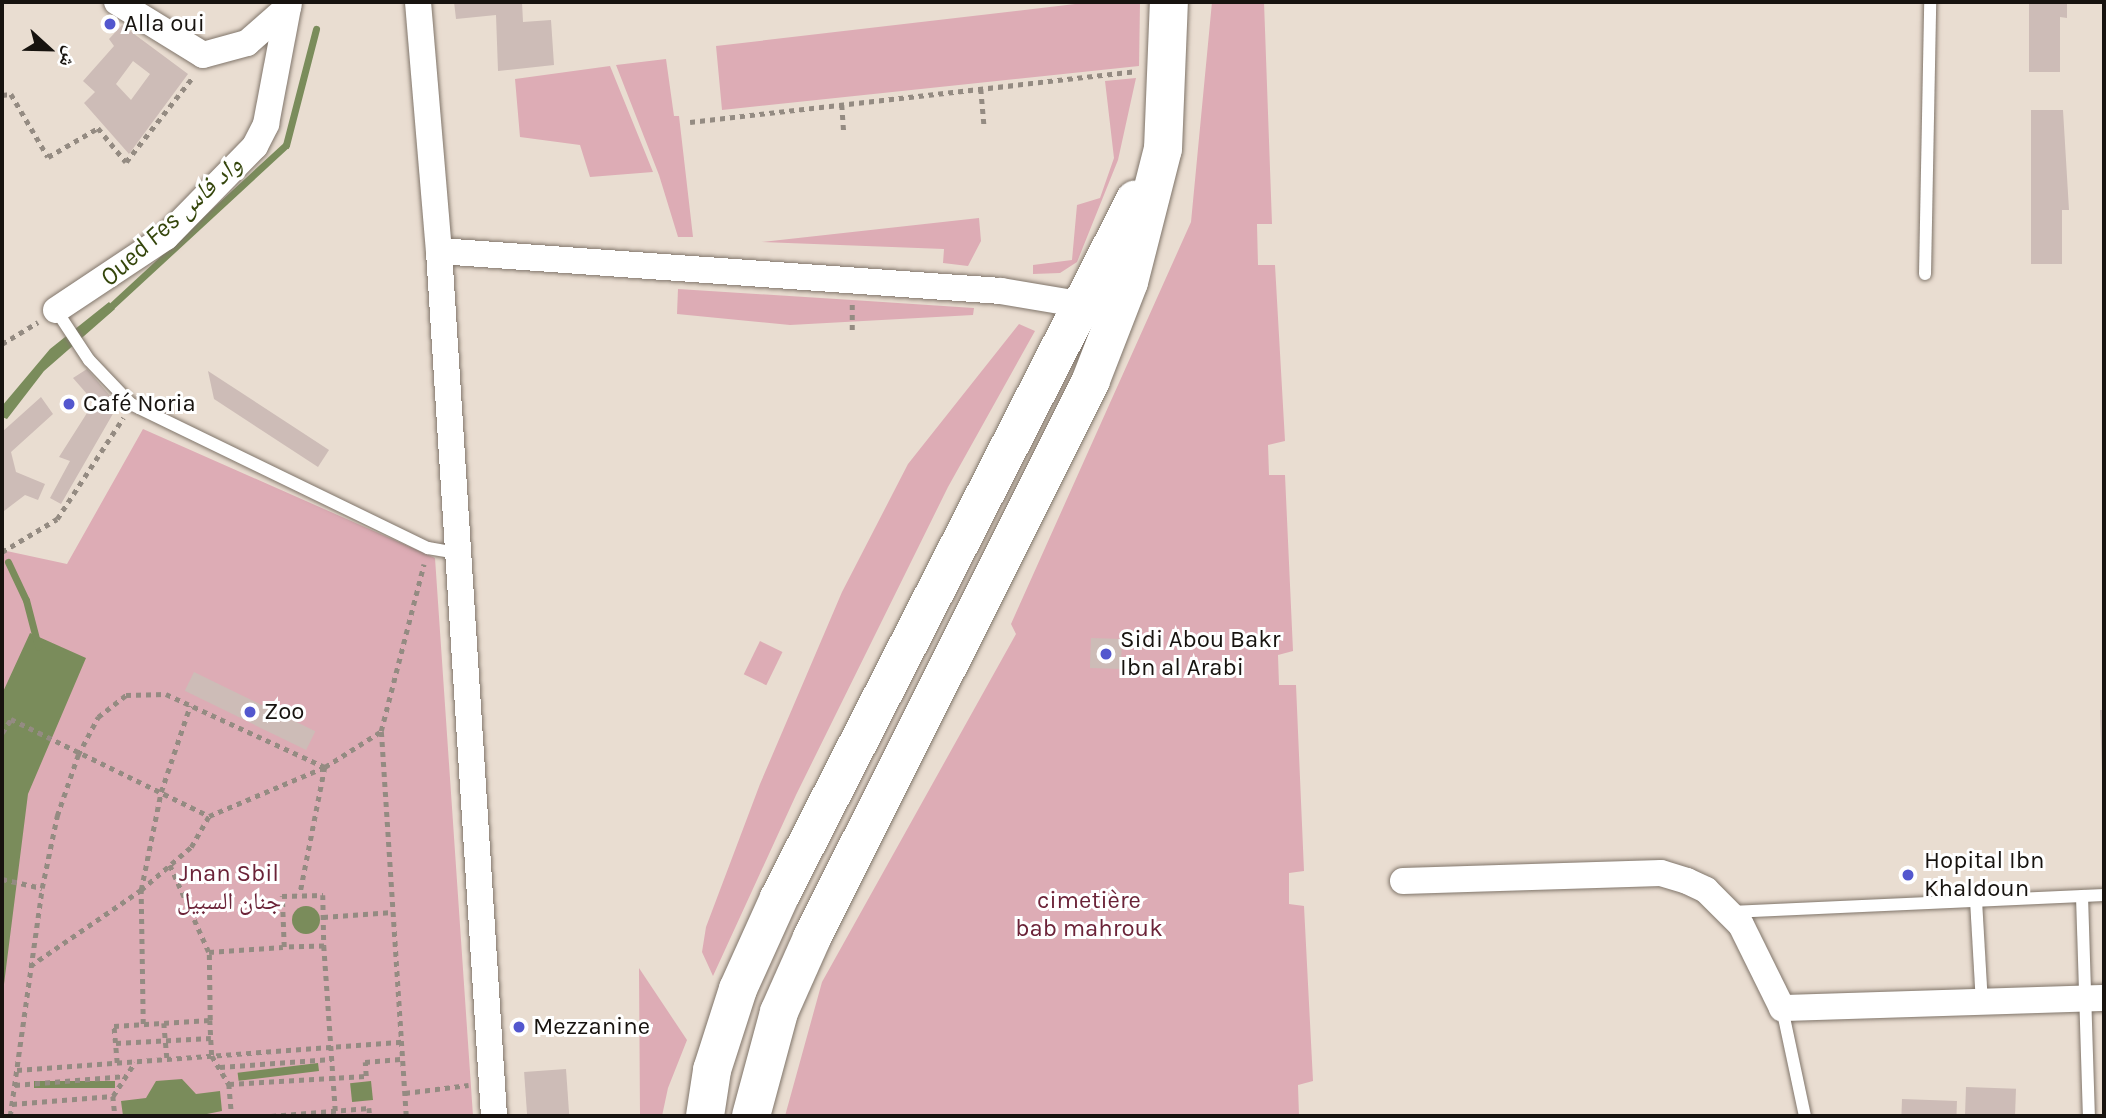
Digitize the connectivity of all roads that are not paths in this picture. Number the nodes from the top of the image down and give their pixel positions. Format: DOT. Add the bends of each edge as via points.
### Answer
graph roads {
  1 [pos="117,2"];
  2 [pos="418,2"];
  3 [pos="1169,2"];
  4 [pos="1930,2"];
  5 [pos="288,5"];
  6 [pos="1163,149"];
  7 [pos="439,251"];
  8 [pos="1926,274"];
  9 [pos="1079,304"];
  10 [pos="63,319"];
  11 [pos="455,553"];
  12 [pos="1403,881"];
  13 [pos="2082,895"];
  14 [pos="2104,895"];
  15 [pos="1976,900"];
  16 [pos="1729,912"];
  17 [pos="2095,998"];
  18 [pos="1982,1003"];
  19 [pos="1782,1008"];
  20 [pos="494,1116"];
  21 [pos="705,1116"];
  22 [pos="751,1116"];
  23 [pos="1805,1116"];
  24 [pos="2090,1116"];
  1 -- 5 [label="street" via="203,55 247,43"];
  2 -- 7 [label="street"];
  3 -- 6 [label="main road"];
  4 -- 8 [label="lane"];
  5 -- 10 [label="street" via="266,124 255,146 166,237"];
  6 -- 9 [label="main road"];
  6 -- 22 [label="main road" via="1129,282 1091,380 812,937 779,1012"];
  7 -- 9 [label="street" via="1001,291"];
  7 -- 11 [label="street"];
  9 -- 21 [label="main road" via="774,909 738,989 712,1070"];
  10 -- 11 [label="lane" via="89,360 131,404 428,548"];
  11 -- 20 [label="street"];
  12 -- 16 [label="street" via="1661,873 1698,885"];
  13 -- 14 [label="lane"];
  13 -- 15 [label="lane"];
  13 -- 17 [label="lane"];
  15 -- 16 [label="lane"];
  15 -- 18 [label="lane"];
  16 -- 19 [label="street" via="1741,925"];
  17 -- 18 [label="street"];
  17 -- 24 [label="lane"];
  18 -- 19 [label="street"];
  19 -- 23 [label="lane"];
}
